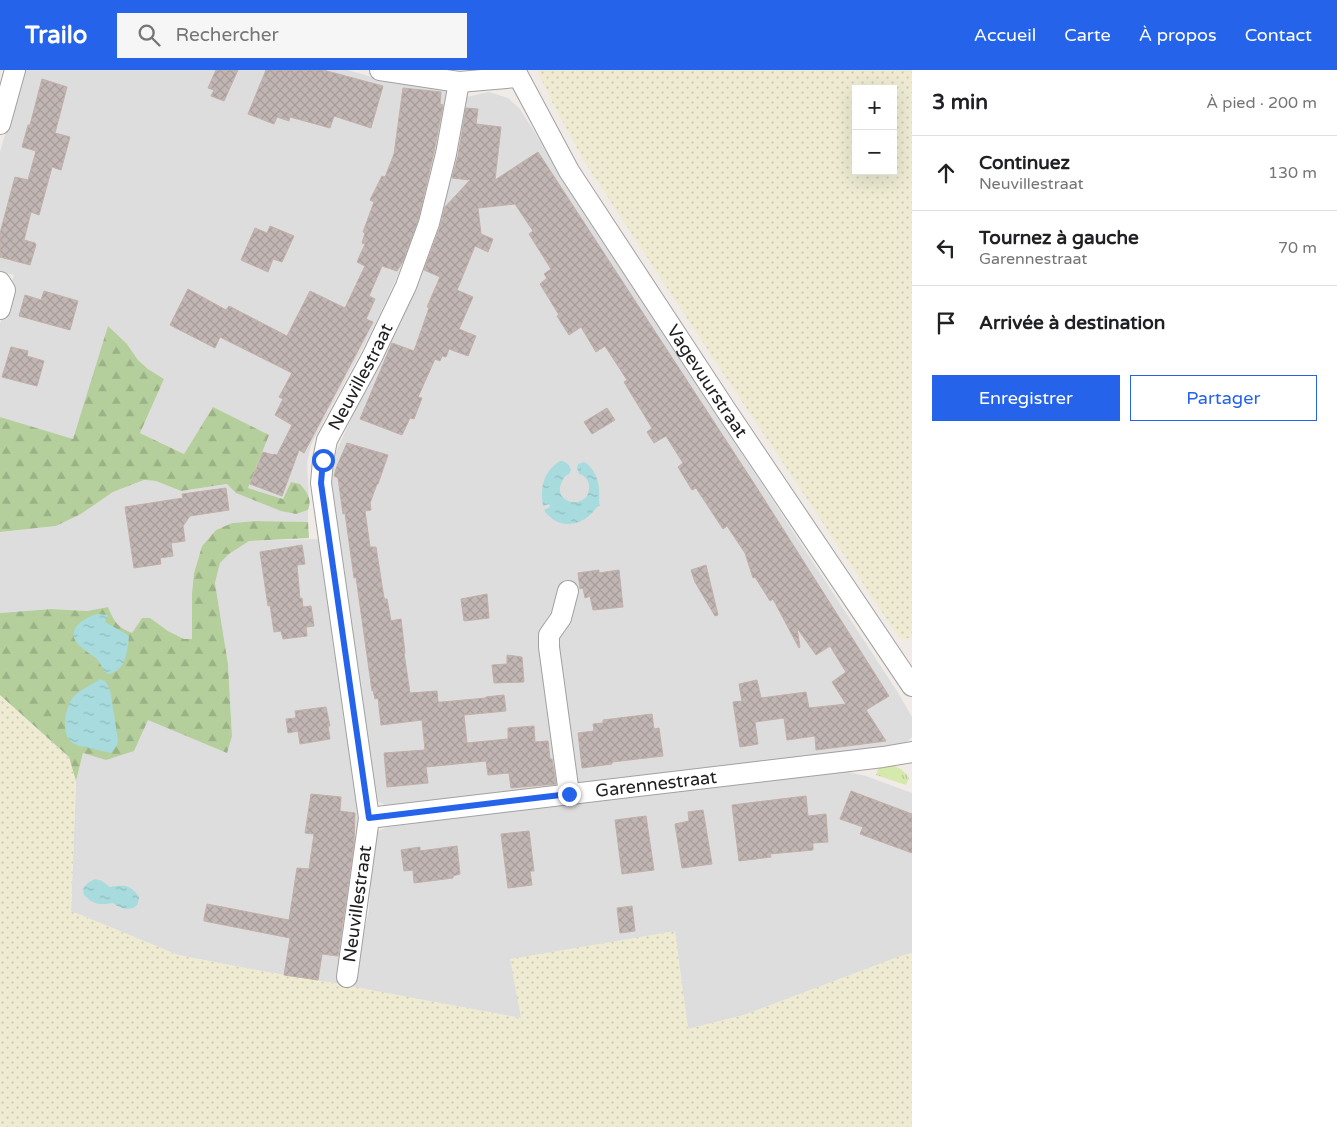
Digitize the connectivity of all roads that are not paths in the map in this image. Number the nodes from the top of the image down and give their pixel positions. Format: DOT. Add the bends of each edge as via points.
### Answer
graph roads {
  1 [pos="15,70"];
  2 [pos="380,70"];
  3 [pos="516,73"];
  4 [pos="459,82"];
  5 [pos="0,124"];
  6 [pos="0,282"];
  7 [pos="0,309"];
  8 [pos="568,591"];
  9 [pos="912,686"];
  10 [pos="912,755"];
  11 [pos="569,794"];
  12 [pos="369,818"];
  13 [pos="347,977"];
  1 -- 5 [label="street"];
  2 -- 4 [label="street"];
  3 -- 4 [label="street"];
  3 -- 9 [label="street, Vagevuurstraat" via="569,171"];
  4 -- 12 [label="street, Neuvillestraat" via="429,224 406,286 327,440 323,460 321,483"];
  6 -- 7 [label="street" via="5,290"];
  8 -- 11 [label="street" via="560,618 549,635 549,647"];
  10 -- 11 [label="street, Garennestraat"];
  11 -- 12 [label="street, Garennestraat"];
  12 -- 13 [label="street, Neuvillestraat"];
}
